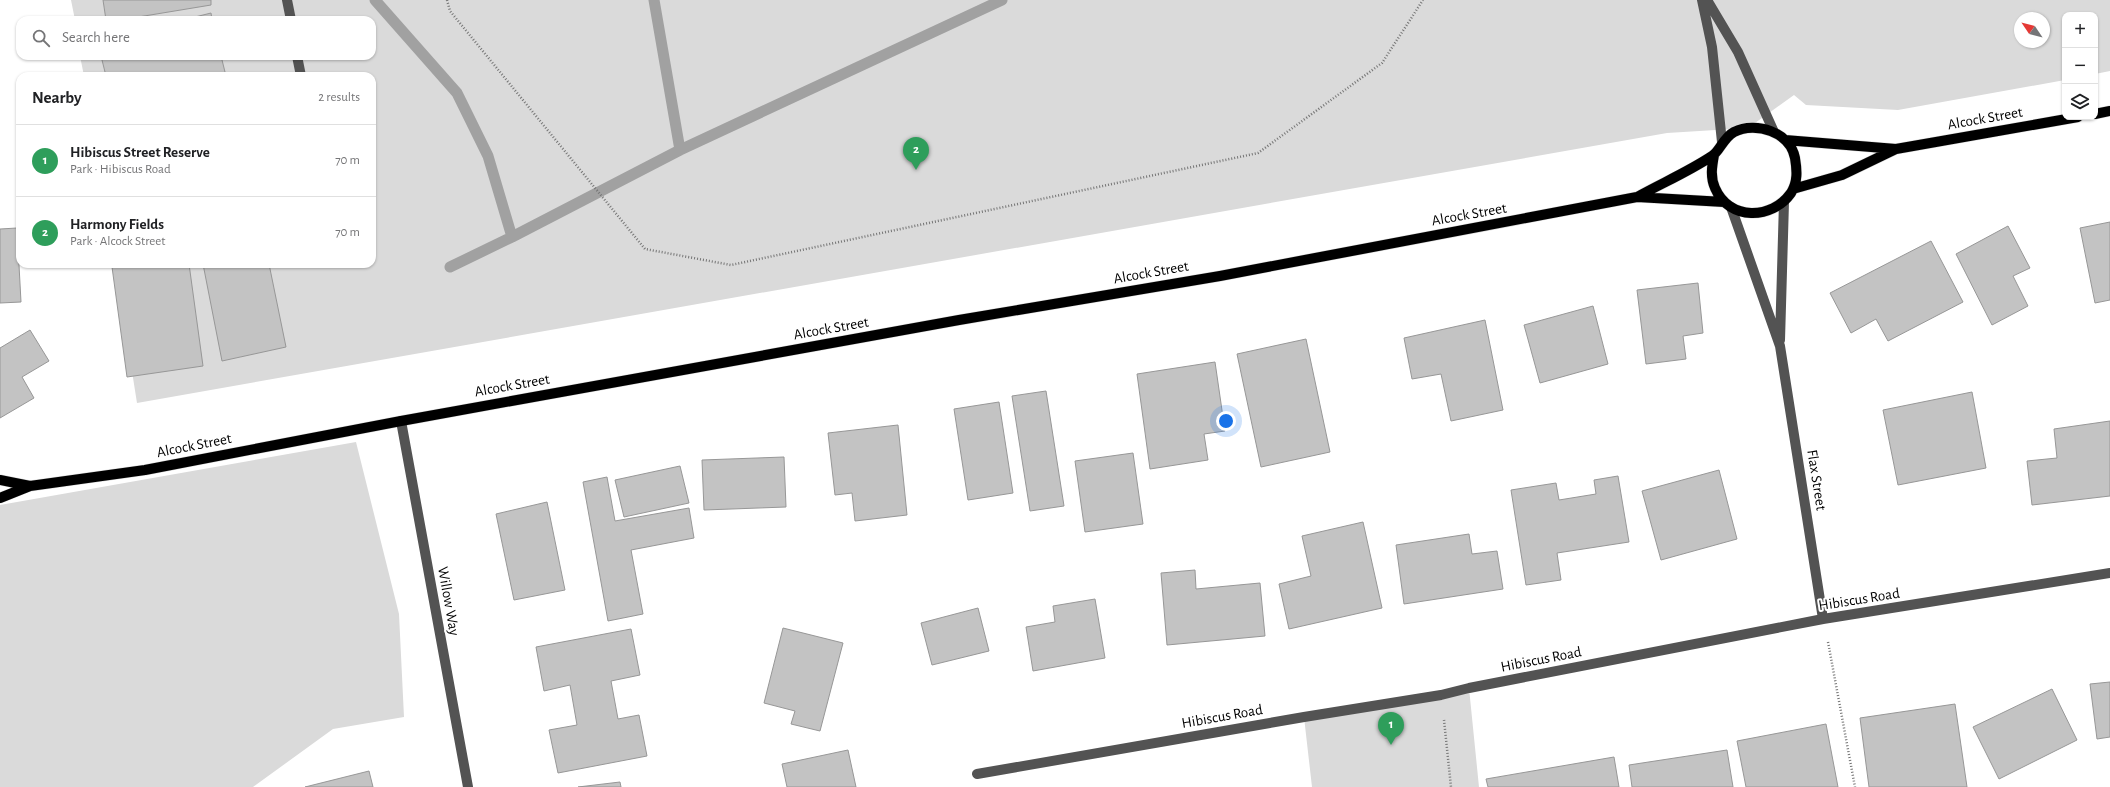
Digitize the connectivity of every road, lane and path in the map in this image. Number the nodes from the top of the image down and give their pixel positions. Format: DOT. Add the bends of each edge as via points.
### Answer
graph roads {
  1 [pos="287,0"];
  2 [pos="447,0"];
  3 [pos="1422,0"];
  4 [pos="1702,0"];
  5 [pos="1707,0"];
  6 [pos="290,16"];
  7 [pos="298,60"];
  8 [pos="300,72"];
  9 [pos="2110,112"];
  10 [pos="2098,114"];
  11 [pos="2062,120"];
  12 [pos="1774,132"];
  13 [pos="1785,140"];
  14 [pos="1722,142"];
  15 [pos="1896,149"];
  16 [pos="1714,155"];
  17 [pos="1793,189"];
  18 [pos="1637,197"];
  19 [pos="1784,202"];
  20 [pos="1728,204"];
  21 [pos="1780,346"];
  22 [pos="401,421"];
  23 [pos="0,480"];
  24 [pos="30,486"];
  25 [pos="0,498"];
  26 [pos="2110,573"];
  27 [pos="1824,619"];
  28 [pos="1441,695"];
  29 [pos="977,774"];
  30 [pos="468,787"];
  31 [pos="1451,787"];
  32 [pos="1855,787"];
  1 -- 6 [label="street"];
  2 -- 3 [label="path" via="450,11 645,249 731,265 1258,153 1382,63"];
  4 -- 14 [label="street" via="1712,47"];
  5 -- 12 [label="street" via="1738,52"];
  7 -- 8 [label="street"];
  9 -- 10 [label="main road"];
  11 -- 15 [label="main road, Alcock Street"];
  12 -- 13 [label="main road, Alcock Street"];
  12 -- 14 [label="main road, Alcock Street" via="1748,128 1734,132"];
  13 -- 15 [label="main road, Alcock Street"];
  13 -- 17 [label="main road, Alcock Street" via="1794,154 1798,172"];
  14 -- 16 [label="main road, Alcock Street"];
  15 -- 17 [label="main road, Alcock Street" via="1842,176"];
  16 -- 18 [label="main road, Alcock Street"];
  16 -- 20 [label="main road, Alcock Street" via="1711,172 1714,188"];
  17 -- 19 [label="main road, Alcock Street"];
  18 -- 20 [label="main road, Alcock Street"];
  18 -- 22 [label="main road, Alcock Street" via="1220,276 958,320"];
  19 -- 20 [label="main road, Alcock Street" via="1770,211 1754,214 1742,213"];
  19 -- 21 [label="street, Flax Street"];
  20 -- 21 [label="street, Flax Street"];
  21 -- 27 [label="street, Flax Street"];
  22 -- 24 [label="main road, Alcock Street" via="145,470"];
  22 -- 30 [label="street, Willow Way"];
  23 -- 24 [label="main road, Alcock Street"];
  24 -- 25 [label="main road, Alcock Street"];
  26 -- 27 [label="street, Hibiscus Road"];
  27 -- 28 [label="street, Hibiscus Road"];
  27 -- 32 [label="path"];
  28 -- 29 [label="street, Hibiscus Road"];
  28 -- 31 [label="path"];
}
